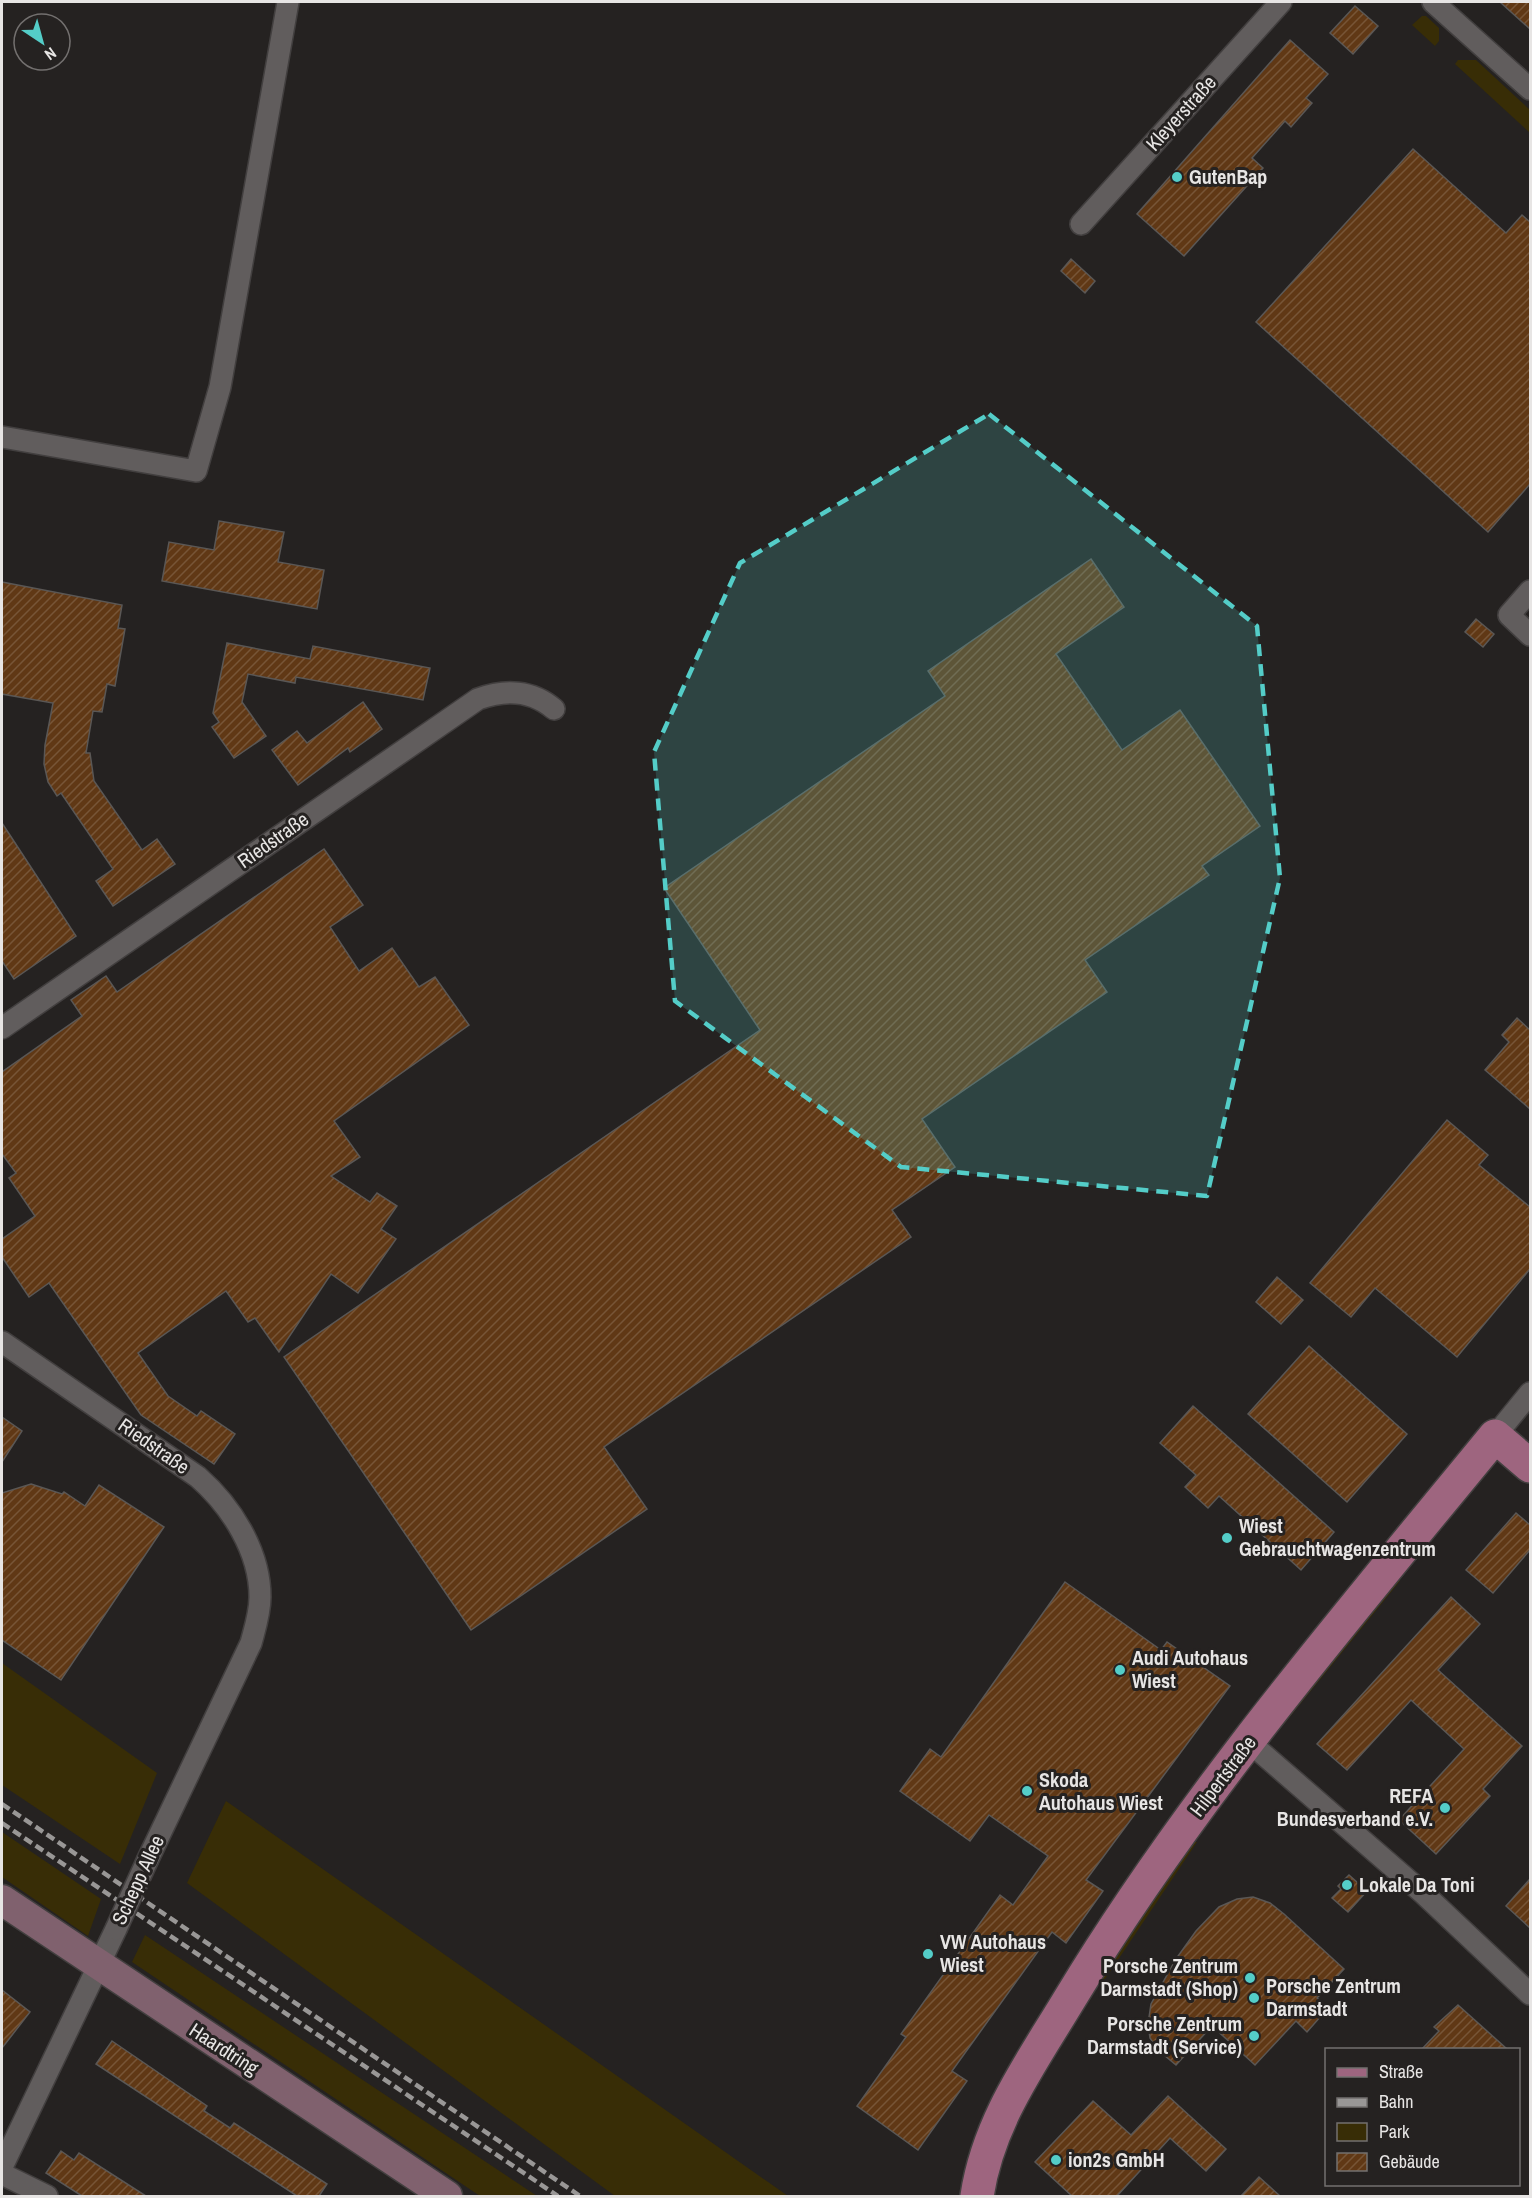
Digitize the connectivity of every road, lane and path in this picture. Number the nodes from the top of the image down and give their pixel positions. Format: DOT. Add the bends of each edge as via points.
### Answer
graph roads {
  1 [pos="288,2"];
  2 [pos="1281,2"];
  3 [pos="1433,2"];
  4 [pos="1530,89"];
  5 [pos="1081,224"];
  6 [pos="2,437"];
  7 [pos="1530,591"];
  8 [pos="1530,635"];
  9 [pos="554,709"];
  10 [pos="2,1028"];
  11 [pos="2,1341"];
  12 [pos="1530,1393"];
  13 [pos="1495,1436"];
  14 [pos="1530,1466"];
  15 [pos="260,1589"];
  16 [pos="1248,1742"];
  17 [pos="2,1900"];
  18 [pos="2,1925"];
  19 [pos="94,1975"];
  20 [pos="1530,1994"];
  21 [pos="2,2167"];
  22 [pos="2,2174"];
  23 [pos="47,2196"];
  24 [pos="411,2196"];
  25 [pos="447,2196"];
  26 [pos="977,2196"];
  1 -- 6 [label="street" via="220,387 196,471"];
  2 -- 5 [label="street, Kleyerstraße"];
  3 -- 4 [label="street"];
  7 -- 8 [label="street" via="1509,615"];
  9 -- 10 [label="street, Riedstraße" via="520,693 478,699"];
  11 -- 15 [label="street, Riedstraße" via="206,1484 243,1534 256,1565"];
  12 -- 13 [label="street, Hilpertstraße"];
  13 -- 14 [label="main road"];
  13 -- 16 [label="main road, Hilpertstraße"];
  15 -- 19 [label="street, Schepp Allee, bridge" via="251,1642"];
  16 -- 20 [label="street" via="1424,1894"];
  16 -- 26 [label="main road, Hilpertstraße" via="1119,1920 1013,2093 986,2150"];
  17 -- 19 [label="main road, Haardtring"];
  18 -- 19 [label="main road, Haardtring"];
  19 -- 21 [label="street, Schepp Allee"];
  19 -- 24 [label="main road, Haardtring"];
  19 -- 25 [label="main road, Haardtring"];
  22 -- 23 [label="street"];
}
